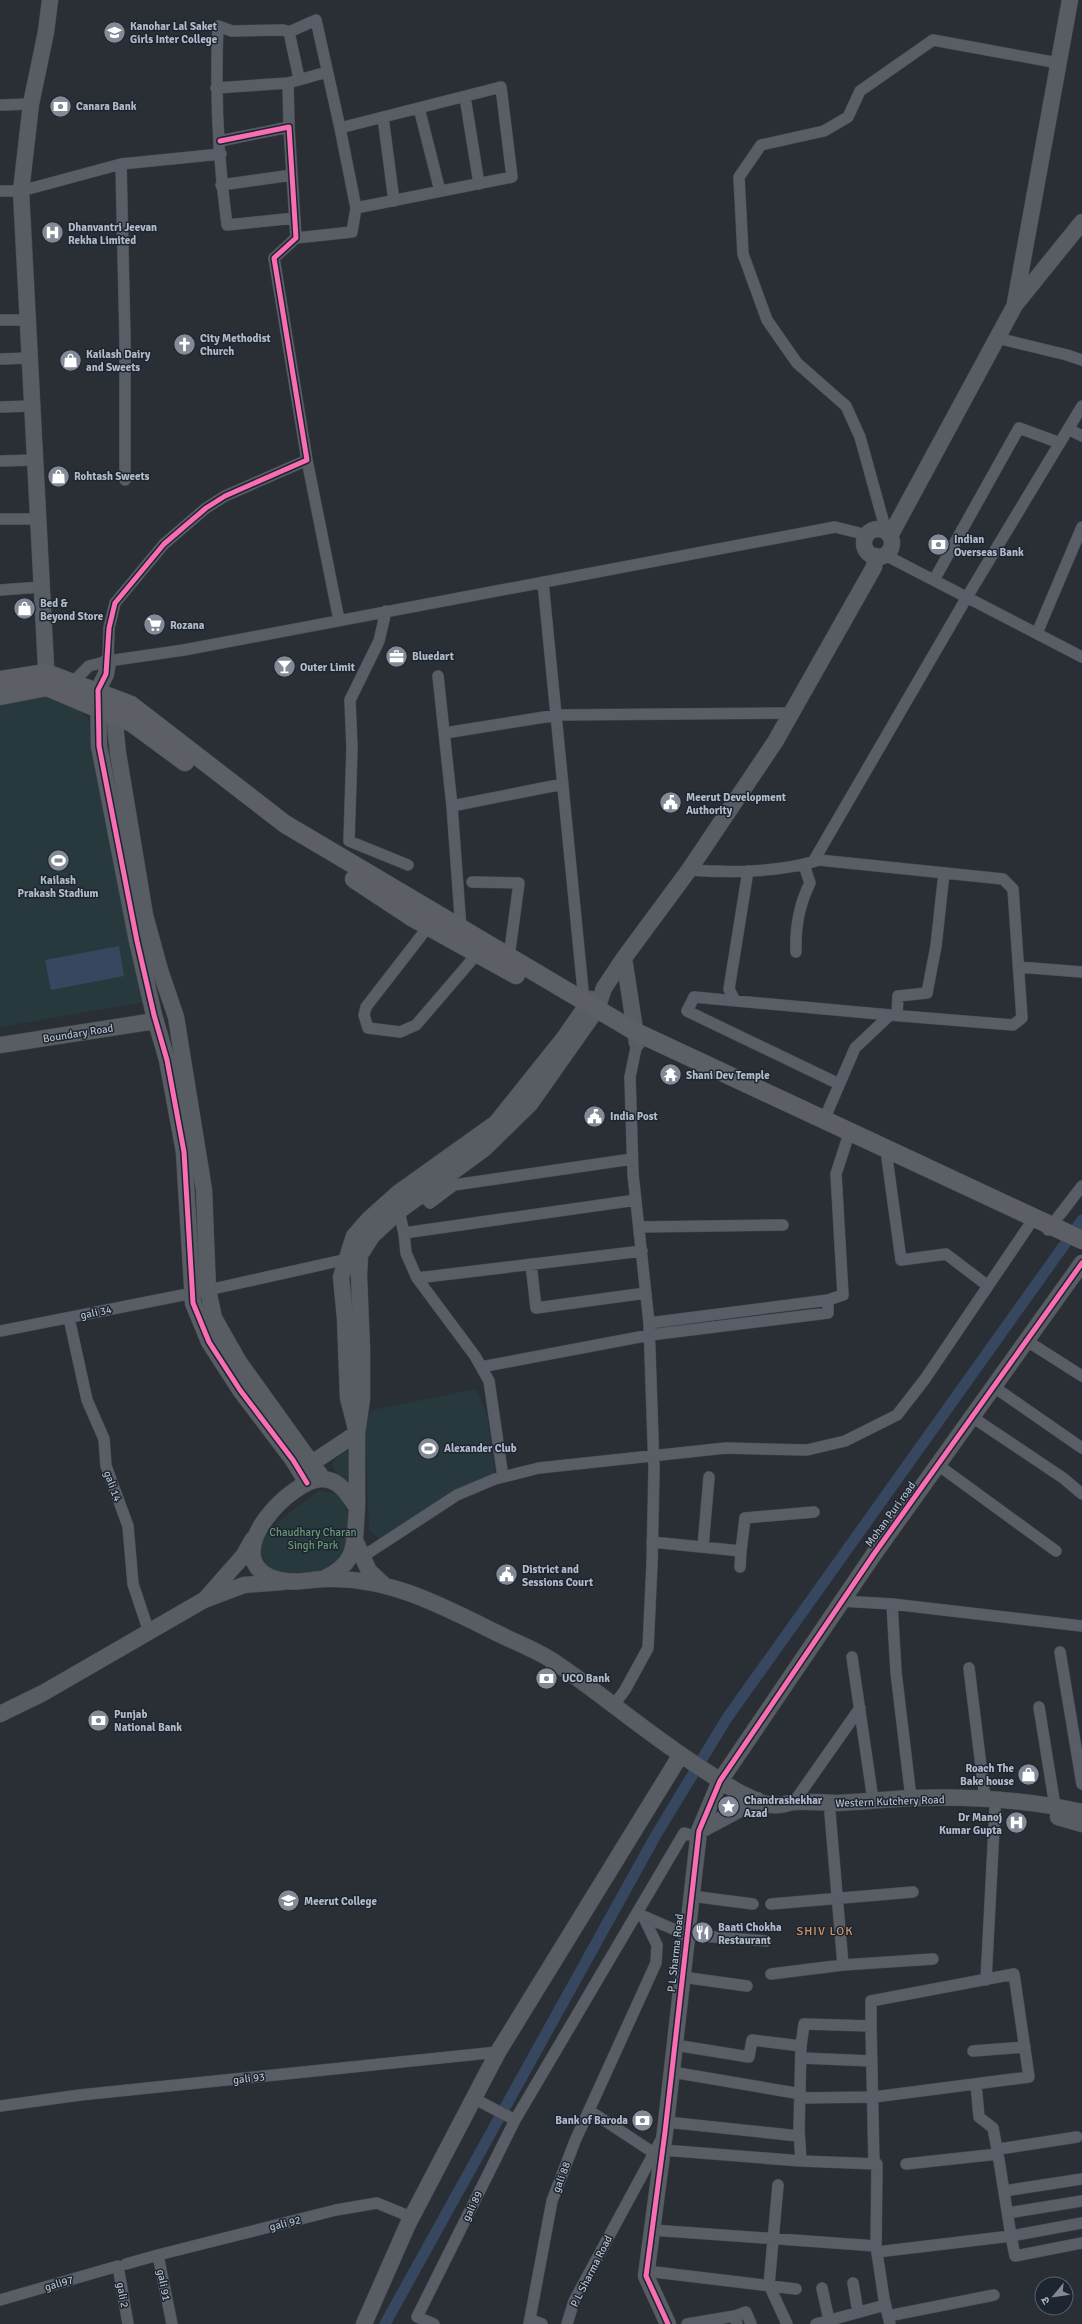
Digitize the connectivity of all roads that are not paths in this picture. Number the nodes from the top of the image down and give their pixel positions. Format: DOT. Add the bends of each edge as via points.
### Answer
graph roads {
  1 [pos="50,0"];
  2 [pos="1070,0"];
  3 [pos="289,32"];
  4 [pos="1058,63"];
  5 [pos="326,72"];
  6 [pos="299,78"];
  7 [pos="288,82"];
  8 [pos="216,88"];
  9 [pos="465,97"];
  10 [pos="31,104"];
  11 [pos="0,105"];
  12 [pos="419,108"];
  13 [pos="383,117"];
  14 [pos="289,127"];
  15 [pos="340,128"];
  16 [pos="220,141"];
  17 [pos="221,154"];
  18 [pos="121,164"];
  19 [pos="292,175"];
  20 [pos="221,184"];
  21 [pos="479,184"];
  22 [pos="0,191"];
  23 [pos="21,191"];
  24 [pos="440,191"];
  25 [pos="394,200"];
  26 [pos="356,208"];
  27 [pos="295,218"];
  28 [pos="1082,222"];
  29 [pos="296,238"];
  30 [pos="1015,305"];
  31 [pos="0,320"];
  32 [pos="27,320"];
  33 [pos="997,338"];
  34 [pos="30,358"];
  35 [pos="0,359"];
  36 [pos="1082,360"];
  37 [pos="31,406"];
  38 [pos="1082,406"];
  39 [pos="0,407"];
  40 [pos="1068,429"];
  41 [pos="1082,436"];
  42 [pos="1060,443"];
  43 [pos="0,460"];
  44 [pos="34,460"];
  45 [pos="307,460"];
  46 [pos="125,480"];
  47 [pos="37,519"];
  48 [pos="0,520"];
  49 [pos="1082,527"];
  50 [pos="888,534"];
  51 [pos="867,535"];
  52 [pos="880,556"];
  53 [pos="934,580"];
  54 [pos="543,582"];
  55 [pos="41,587"];
  56 [pos="0,590"];
  57 [pos="967,597"];
  58 [pos="386,611"];
  59 [pos="339,620"];
  60 [pos="1037,633"];
  61 [pos="1082,657"];
  62 [pos="107,668"];
  63 [pos="438,676"];
  64 [pos="0,680"];
  65 [pos="46,680"];
  66 [pos="72,683"];
  67 [pos="0,696"];
  68 [pos="105,704"];
  69 [pos="791,713"];
  70 [pos="557,715"];
  71 [pos="445,733"];
  72 [pos="564,784"];
  73 [pos="452,806"];
  74 [pos="349,841"];
  75 [pos="808,863"];
  76 [pos="350,864"];
  77 [pos="408,865"];
  78 [pos="690,870"];
  79 [pos="748,871"];
  80 [pos="944,873"];
  81 [pos="472,882"];
  82 [pos="428,926"];
  83 [pos="461,929"];
  84 [pos="796,952"];
  85 [pos="477,954"];
  86 [pos="509,957"];
  87 [pos="624,958"];
  88 [pos="1019,967"];
  89 [pos="1082,972"];
  90 [pos="734,999"];
  91 [pos="589,1007"];
  92 [pos="893,1015"];
  93 [pos="156,1021"];
  94 [pos="637,1038"];
  95 [pos="0,1045"];
  96 [pos="839,1084"];
  97 [pos="824,1120"];
  98 [pos="847,1140"];
  99 [pos="887,1158"];
  100 [pos="632,1159"];
  101 [pos="1082,1186"];
  102 [pos="421,1194"];
  103 [pos="980,1197"];
  104 [pos="636,1200"];
  105 [pos="399,1211"];
  106 [pos="1030,1224"];
  107 [pos="783,1225"];
  108 [pos="639,1227"];
  109 [pos="1051,1230"];
  110 [pos="404,1233"];
  111 [pos="1080,1244"];
  112 [pos="642,1251"];
  113 [pos="353,1258"];
  114 [pos="1082,1263"];
  115 [pos="530,1264"];
  116 [pos="418,1278"];
  117 [pos="988,1286"];
  118 [pos="201,1292"];
  119 [pos="646,1293"];
  120 [pos="828,1300"];
  121 [pos="69,1318"];
  122 [pos="649,1323"];
  123 [pos="0,1331"];
  124 [pos="650,1335"];
  125 [pos="1027,1341"];
  126 [pos="481,1367"];
  127 [pos="1082,1376"];
  128 [pos="994,1387"];
  129 [pos="972,1417"];
  130 [pos="356,1433"];
  131 [pos="1082,1448"];
  132 [pos="653,1455"];
  133 [pos="312,1462"];
  134 [pos="938,1465"];
  135 [pos="503,1477"];
  136 [pos="709,1477"];
  137 [pos="323,1479"];
  138 [pos="307,1483"];
  139 [pos="1082,1494"];
  140 [pos="357,1508"];
  141 [pos="814,1512"];
  142 [pos="254,1536"];
  143 [pos="354,1538"];
  144 [pos="652,1542"];
  145 [pos="703,1547"];
  146 [pos="741,1551"];
  147 [pos="1056,1551"];
  148 [pos="362,1557"];
  149 [pos="740,1567"];
  150 [pos="325,1578"];
  151 [pos="287,1582"];
  152 [pos="383,1584"];
  153 [pos="204,1600"];
  154 [pos="842,1601"];
  155 [pos="892,1604"];
  156 [pos="1082,1626"];
  157 [pos="149,1632"];
  158 [pos="1060,1652"];
  159 [pos="852,1657"];
  160 [pos="970,1668"];
  161 [pos="613,1706"];
  162 [pos="1039,1707"];
  163 [pos="860,1708"];
  164 [pos="0,1714"];
  165 [pos="685,1759"];
  166 [pos="720,1780"];
  167 [pos="1082,1784"];
  168 [pos="911,1798"];
  169 [pos="758,1800"];
  170 [pos="873,1800"];
  171 [pos="788,1803"];
  172 [pos="990,1804"];
  173 [pos="1055,1806"];
  174 [pos="830,1812"];
  175 [pos="1082,1812"];
  176 [pos="1082,1824"];
  177 [pos="698,1834"];
  178 [pos="913,1892"];
  179 [pos="691,1896"];
  180 [pos="837,1899"];
  181 [pos="753,1904"];
  182 [pos="771,1904"];
  183 [pos="687,1935"];
  184 [pos="766,1940"];
  185 [pos="933,1959"];
  186 [pos="843,1965"];
  187 [pos="771,1974"];
  188 [pos="682,1977"];
  189 [pos="986,1980"];
  190 [pos="747,1986"];
  191 [pos="871,2026"];
  192 [pos="675,2045"];
  193 [pos="801,2046"];
  194 [pos="1025,2047"];
  195 [pos="974,2051"];
  196 [pos="498,2052"];
  197 [pos="801,2058"];
  198 [pos="872,2061"];
  199 [pos="672,2072"];
  200 [pos="976,2084"];
  201 [pos="800,2096"];
  202 [pos="874,2097"];
  203 [pos="475,2099"];
  204 [pos="0,2106"];
  205 [pos="590,2111"];
  206 [pos="515,2120"];
  207 [pos="666,2127"];
  208 [pos="799,2136"];
  209 [pos="1077,2136"];
  210 [pos="658,2152"];
  211 [pos="998,2154"];
  212 [pos="801,2161"];
  213 [pos="874,2164"];
  214 [pos="906,2164"];
  215 [pos="1082,2179"];
  216 [pos="778,2185"];
  217 [pos="1004,2191"];
  218 [pos="1082,2202"];
  219 [pos="1008,2213"];
  220 [pos="411,2217"];
  221 [pos="1082,2223"];
  222 [pos="652,2230"];
  223 [pos="1011,2236"];
  224 [pos="773,2239"];
  225 [pos="1082,2243"];
  226 [pos="876,2249"];
  227 [pos="158,2255"];
  228 [pos="122,2265"];
  229 [pos="646,2270"];
  230 [pos="853,2283"];
  231 [pos="769,2285"];
  232 [pos="796,2288"];
  233 [pos="822,2288"];
  234 [pos="994,2294"];
  235 [pos="0,2300"];
  236 [pos="885,2305"];
  237 [pos="858,2312"];
  238 [pos="736,2320"];
  239 [pos="829,2320"];
  240 [pos="889,2320"];
  241 [pos="530,2322"];
  242 [pos="128,2324"];
  243 [pos="172,2324"];
  244 [pos="364,2324"];
  245 [pos="434,2324"];
  246 [pos="542,2324"];
  247 [pos="567,2324"];
  248 [pos="668,2324"];
  249 [pos="687,2324"];
  250 [pos="752,2324"];
  251 [pos="785,2324"];
  252 [pos="816,2324"];
  1 -- 10 [label="street"];
  2 -- 4 [label="street"];
  3 -- 5 [label="street" via="316,20"];
  3 -- 6 [label="street"];
  3 -- 8 [label="street" via="232,31 218,26"];
  4 -- 30 [label="street"];
  4 -- 50 [label="street" via="933,40 860,91 848,116 824,131 761,145 739,177 743,254 767,320 797,363 846,406 860,437"];
  5 -- 6 [label="street"];
  5 -- 15 [label="street"];
  6 -- 7 [label="street"];
  7 -- 8 [label="street"];
  7 -- 14 [label="street"];
  8 -- 16 [label="street"];
  9 -- 12 [label="street"];
  9 -- 21 [label="street"];
  9 -- 21 [label="street" via="501,87 512,177"];
  10 -- 11 [label="street"];
  10 -- 23 [label="street"];
  12 -- 13 [label="street"];
  12 -- 24 [label="street"];
  13 -- 15 [label="street"];
  13 -- 25 [label="street"];
  14 -- 16 [label="street"];
  14 -- 19 [label="street"];
  15 -- 26 [label="street"];
  16 -- 17 [label="street"];
  17 -- 18 [label="street"];
  17 -- 20 [label="street"];
  18 -- 23 [label="street"];
  18 -- 46 [label="street"];
  19 -- 20 [label="street"];
  19 -- 27 [label="street"];
  20 -- 27 [label="street" via="226,225"];
  21 -- 24 [label="street"];
  22 -- 23 [label="street"];
  23 -- 32 [label="street"];
  24 -- 25 [label="street"];
  25 -- 26 [label="street"];
  26 -- 29 [label="street" via="352,232"];
  27 -- 29 [label="street"];
  28 -- 30 [label="street"];
  29 -- 45 [label="street" via="274,258"];
  30 -- 33 [label="street"];
  31 -- 32 [label="street"];
  32 -- 34 [label="street"];
  33 -- 36 [label="street"];
  33 -- 50 [label="street"];
  34 -- 35 [label="street"];
  34 -- 37 [label="street"];
  37 -- 39 [label="street"];
  37 -- 44 [label="street"];
  38 -- 40 [label="street"];
  40 -- 41 [label="street"];
  40 -- 42 [label="street"];
  42 -- 53 [label="street" via="1019,428"];
  42 -- 57 [label="street"];
  43 -- 44 [label="street"];
  44 -- 47 [label="street"];
  45 -- 59 [label="street"];
  45 -- 62 [label="street" via="225,496 206,508 164,544 115,603 109,628"];
  47 -- 48 [label="street"];
  47 -- 55 [label="street"];
  49 -- 60 [label="street"];
  50 -- 51 [label="street" via="876,529"];
  50 -- 52 [label="street" via="891,548"];
  51 -- 52 [label="street" via="866,549"];
  51 -- 54 [label="street" via="835,527"];
  52 -- 53 [label="street"];
  52 -- 69 [label="street"];
  53 -- 57 [label="street"];
  54 -- 58 [label="street"];
  54 -- 70 [label="street"];
  55 -- 56 [label="street"];
  55 -- 65 [label="street"];
  57 -- 60 [label="street"];
  57 -- 75 [label="street"];
  58 -- 59 [label="street"];
  58 -- 74 [label="street" via="379,641 350,700 352,748"];
  59 -- 62 [label="street" via="184,650"];
  60 -- 61 [label="street"];
  62 -- 66 [label="street" via="89,666"];
  62 -- 68 [label="street"];
  63 -- 71 [label="street"];
  64 -- 65 [label="main road"];
  65 -- 66 [label="main road"];
  65 -- 67 [label="main road"];
  65 -- 68 [label="main road"];
  66 -- 68 [label="main road"];
  68 -- 76 [label="main road" via="131,705 285,824"];
  68 -- 82 [label="main road" via="286,835"];
  68 -- 93 [label="street" via="101,754 137,941"];
  68 -- 118 [label="street" via="145,915 179,1033 204,1190"];
  69 -- 70 [label="street"];
  69 -- 78 [label="street"];
  70 -- 71 [label="street"];
  70 -- 72 [label="street"];
  71 -- 73 [label="street"];
  72 -- 73 [label="street"];
  72 -- 91 [label="street"];
  73 -- 83 [label="street"];
  74 -- 76 [label="street"];
  74 -- 77 [label="street"];
  75 -- 79 [label="street" via="797,867"];
  75 -- 80 [label="street" via="819,860"];
  75 -- 84 [label="street" via="810,883 802,899 795,930"];
  76 -- 83 [label="main road"];
  78 -- 79 [label="street"];
  78 -- 87 [label="street"];
  79 -- 90 [label="street" via="729,989"];
  80 -- 88 [label="street" via="1004,880 1013,889"];
  80 -- 92 [label="street" via="936,946 927,993 898,996"];
  81 -- 86 [label="street" via="519,883"];
  82 -- 85 [label="main road"];
  82 -- 85 [label="street" via="366,1007 364,1015 368,1028 400,1032 416,1025"];
  83 -- 86 [label="main road"];
  85 -- 91 [label="main road"];
  86 -- 91 [label="main road"];
  87 -- 91 [label="street"];
  87 -- 94 [label="street"];
  88 -- 89 [label="street"];
  88 -- 92 [label="street" via="1022,1018 1012,1026"];
  90 -- 92 [label="street"];
  90 -- 96 [label="street" via="694,997 687,1011"];
  91 -- 94 [label="main road"];
  91 -- 102 [label="street" via="530,1104 484,1149"];
  91 -- 113 [label="street" via="496,1123 398,1193 369,1219 354,1236"];
  92 -- 96 [label="street" via="855,1048"];
  93 -- 95 [label="street, Boundary Road"];
  93 -- 118 [label="street" via="184,1152"];
  94 -- 97 [label="main road"];
  94 -- 98 [label="main road"];
  94 -- 100 [label="street" via="630,1077"];
  96 -- 97 [label="street"];
  97 -- 103 [label="main road"];
  98 -- 99 [label="main road"];
  98 -- 120 [label="street" via="836,1174 843,1295"];
  99 -- 103 [label="main road"];
  99 -- 117 [label="street" via="901,1260 946,1254"];
  100 -- 102 [label="street" via="454,1185 430,1203"];
  100 -- 104 [label="street"];
  101 -- 109 [label="street"];
  102 -- 105 [label="street"];
  103 -- 106 [label="main road"];
  103 -- 109 [label="main road"];
  104 -- 108 [label="street"];
  104 -- 110 [label="street"];
  105 -- 110 [label="street"];
  105 -- 113 [label="street"];
  106 -- 109 [label="main road"];
  106 -- 117 [label="street"];
  107 -- 108 [label="street"];
  108 -- 112 [label="street"];
  109 -- 111 [label="main road"];
  110 -- 116 [label="street" via="406,1253"];
  112 -- 115 [label="street"];
  112 -- 119 [label="street"];
  113 -- 118 [label="street, gali 34"];
  113 -- 130 [label="street" via="362,1399"];
  114 -- 125 [label="street, Mohan Puri road"];
  115 -- 116 [label="street"];
  115 -- 119 [label="street" via="536,1308"];
  116 -- 126 [label="street"];
  117 -- 132 [label="street" via="925,1379 897,1415 845,1441 807,1450 726,1448"];
  118 -- 121 [label="street, gali 34"];
  118 -- 133 [label="street" via="239,1362"];
  118 -- 138 [label="street" via="193,1303 209,1342"];
  119 -- 122 [label="street"];
  120 -- 122 [label="street"];
  120 -- 124 [label="street" via="828,1313"];
  121 -- 123 [label="street, gali 34"];
  121 -- 157 [label="street, gali 14" via="87,1400 104,1439 106,1466 128,1526 133,1584"];
  122 -- 124 [label="street"];
  124 -- 126 [label="street"];
  124 -- 132 [label="street"];
  125 -- 127 [label="street"];
  125 -- 128 [label="street, Mohan Puri road"];
  126 -- 135 [label="street" via="489,1381"];
  128 -- 129 [label="street, Mohan Puri road"];
  128 -- 131 [label="street"];
  129 -- 134 [label="street, Mohan Puri road"];
  129 -- 139 [label="street" via="1063,1478"];
  130 -- 133 [label="street"];
  130 -- 140 [label="street"];
  132 -- 135 [label="street" via="539,1468"];
  132 -- 144 [label="street"];
  133 -- 137 [label="street"];
  134 -- 147 [label="street"];
  134 -- 154 [label="street, Mohan Puri road"];
  135 -- 148 [label="street" via="456,1495"];
  136 -- 145 [label="street"];
  137 -- 138 [label="street"];
  137 -- 140 [label="street" via="343,1488"];
  138 -- 142 [label="street" via="272,1512"];
  140 -- 143 [label="street"];
  141 -- 146 [label="street" via="745,1518"];
  142 -- 151 [label="street" via="252,1550 258,1566 269,1576"];
  142 -- 153 [label="street" via="244,1555"];
  143 -- 148 [label="street"];
  143 -- 150 [label="street" via="353,1550 344,1567"];
  144 -- 145 [label="street"];
  144 -- 161 [label="street" via="648,1648 625,1690"];
  145 -- 146 [label="street"];
  146 -- 149 [label="street"];
  148 -- 152 [label="street" via="369,1571"];
  150 -- 151 [label="street" via="301,1583"];
  150 -- 152 [label="street"];
  151 -- 153 [label="street" via="244,1585"];
  152 -- 161 [label="street, Western Kutchery Road" via="437,1604 554,1661"];
  153 -- 157 [label="street"];
  154 -- 155 [label="street"];
  154 -- 166 [label="street, Mohan Puri road"];
  155 -- 156 [label="street"];
  155 -- 168 [label="street" via="896,1672"];
  157 -- 164 [label="street" via="43,1693"];
  158 -- 167 [label="street"];
  159 -- 163 [label="street"];
  160 -- 172 [label="street"];
  161 -- 165 [label="street, Western Kutchery Road"];
  162 -- 173 [label="street"];
  163 -- 170 [label="street"];
  163 -- 171 [label="street"];
  165 -- 166 [label="street, Western Kutchery Road"];
  165 -- 196 [label="street"];
  166 -- 169 [label="street, Western Kutchery Road" via="748,1797"];
  166 -- 177 [label="street, P L Sharma Road"];
  168 -- 170 [label="street, Western Kutchery Road"];
  168 -- 172 [label="street, Western Kutchery Road"];
  169 -- 171 [label="street, Western Kutchery Road" via="770,1805"];
  169 -- 177 [label="street"];
  170 -- 171 [label="street, Western Kutchery Road"];
  171 -- 174 [label="street" via="793,1812"];
  172 -- 173 [label="street, Western Kutchery Road" via="1040,1803"];
  172 -- 174 [label="street"];
  172 -- 176 [label="street" via="1035,1811"];
  172 -- 189 [label="street"];
  173 -- 175 [label="street, Western Kutchery Road"];
  174 -- 180 [label="street"];
  177 -- 179 [label="street, P L Sharma Road"];
  177 -- 206 [label="street" via="684,1834"];
  178 -- 180 [label="street"];
  179 -- 181 [label="street"];
  179 -- 183 [label="street, P L Sharma Road"];
  180 -- 182 [label="street"];
  180 -- 186 [label="street"];
  183 -- 184 [label="street"];
  183 -- 188 [label="street, P L Sharma Road"];
  183 -- 205 [label="street, gali 88" via="643,1916 657,1945 656,1963"];
  185 -- 186 [label="street"];
  186 -- 187 [label="street"];
  188 -- 190 [label="street"];
  188 -- 192 [label="street, P L Sharma Road"];
  189 -- 191 [label="street" via="871,2001"];
  189 -- 194 [label="street" via="1014,1974"];
  191 -- 193 [label="street" via="804,2024"];
  191 -- 198 [label="street"];
  192 -- 193 [label="street" via="749,2057 752,2040"];
  192 -- 199 [label="street, P L Sharma Road"];
  193 -- 197 [label="street"];
  194 -- 195 [label="street"];
  194 -- 200 [label="street" via="1029,2077"];
  196 -- 203 [label="street"];
  196 -- 204 [label="street, gali 93" via="80,2095"];
  197 -- 198 [label="street"];
  197 -- 201 [label="street"];
  198 -- 202 [label="street"];
  199 -- 201 [label="street"];
  199 -- 207 [label="street, P L Sharma Road"];
  200 -- 202 [label="street"];
  200 -- 211 [label="street" via="979,2117 992,2128"];
  201 -- 202 [label="street"];
  201 -- 208 [label="street"];
  202 -- 213 [label="street"];
  203 -- 206 [label="street"];
  203 -- 220 [label="street"];
  205 -- 210 [label="street"];
  205 -- 241 [label="street, gali 88" via="575,2141 552,2201"];
  206 -- 245 [label="street, gali 89" via="417,2317"];
  207 -- 208 [label="street"];
  207 -- 210 [label="street, P L Sharma Road"];
  208 -- 212 [label="street"];
  209 -- 211 [label="street" via="999,2149"];
  210 -- 212 [label="street"];
  210 -- 222 [label="street, P L Sharma Road"];
  210 -- 247 [label="street, P L Sharma Road" via="574,2301"];
  211 -- 214 [label="street"];
  211 -- 217 [label="street"];
  212 -- 213 [label="street"];
  213 -- 226 [label="street" via="877,2164"];
  215 -- 217 [label="street"];
  216 -- 224 [label="street"];
  217 -- 219 [label="street"];
  218 -- 219 [label="street"];
  219 -- 223 [label="street"];
  220 -- 227 [label="street, gali 92" via="377,2203 336,2210"];
  220 -- 244 [label="street"];
  221 -- 223 [label="street"];
  222 -- 224 [label="street"];
  222 -- 229 [label="street, P L Sharma Road"];
  223 -- 225 [label="street" via="1015,2256"];
  223 -- 226 [label="street"];
  224 -- 226 [label="street"];
  224 -- 231 [label="street"];
  226 -- 236 [label="street"];
  227 -- 228 [label="street, gali 91"];
  227 -- 243 [label="street, gali 91"];
  228 -- 235 [label="street, gali97"];
  228 -- 242 [label="street, gali 2"];
  229 -- 231 [label="street"];
  229 -- 248 [label="street" via="646,2276"];
  230 -- 237 [label="street"];
  231 -- 232 [label="street"];
  231 -- 251 [label="street"];
  233 -- 239 [label="street"];
  234 -- 240 [label="street"];
  236 -- 237 [label="street"];
  236 -- 240 [label="street"];
  237 -- 239 [label="street"];
  238 -- 249 [label="street"];
  238 -- 250 [label="street" via="746,2312"];
  239 -- 252 [label="street"];
  241 -- 246 [label="street"];
}
